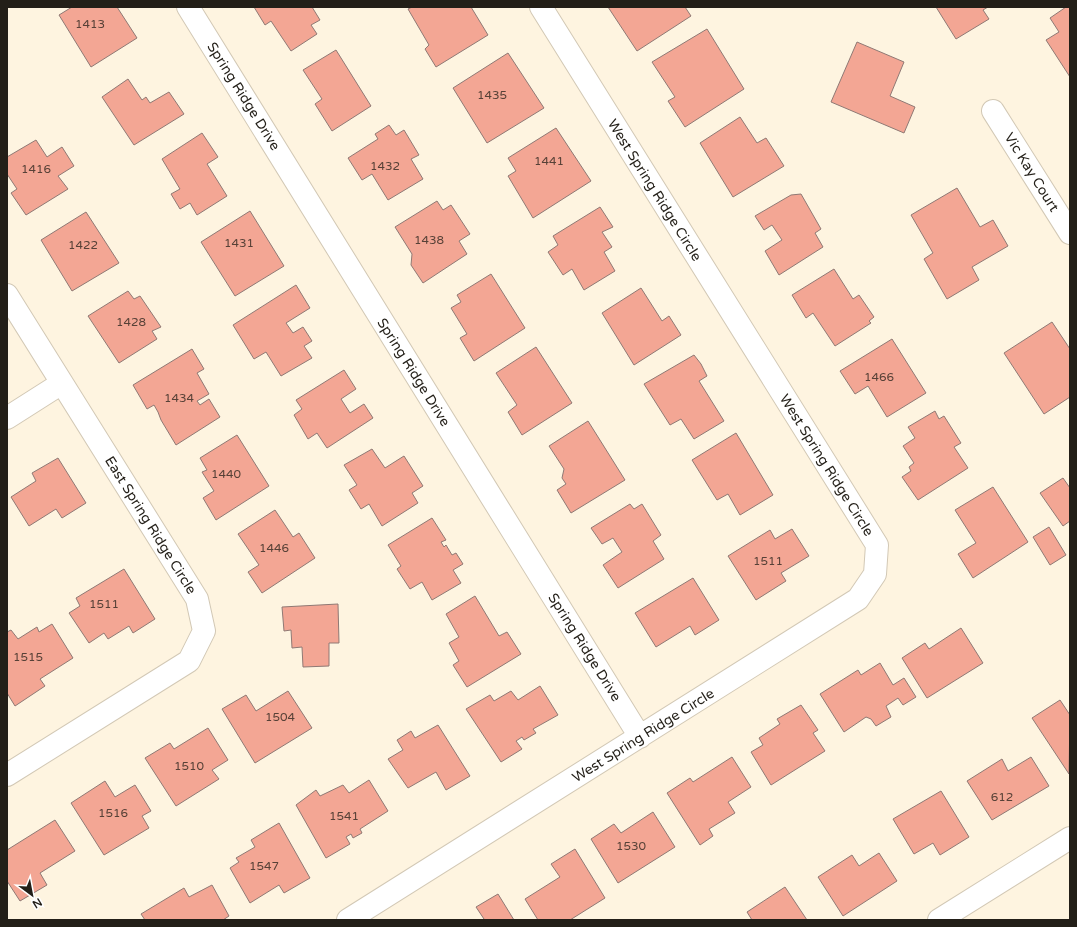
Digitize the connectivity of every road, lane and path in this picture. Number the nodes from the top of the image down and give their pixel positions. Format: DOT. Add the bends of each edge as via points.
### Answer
graph roads {
  1 [pos="188,7"];
  2 [pos="541,7"];
  3 [pos="993,111"];
  4 [pos="1070,233"];
  5 [pos="7,295"];
  6 [pos="62,383"];
  7 [pos="7,418"];
  8 [pos="640,737"];
  9 [pos="7,775"];
  10 [pos="1070,838"];
  11 [pos="348,920"];
  12 [pos="939,920"];
  1 -- 8 [label="street, Spring Ridge Drive"];
  2 -- 8 [label="street, West Spring Ridge Circle" via="877,545 875,574 858,599"];
  3 -- 4 [label="street, Vic Kay Court"];
  5 -- 6 [label="street, East Spring Ridge Circle"];
  6 -- 7 [label="street"];
  6 -- 9 [label="street, East Spring Ridge Circle" via="197,599 204,631 189,662"];
  8 -- 11 [label="street, West Spring Ridge Circle"];
  10 -- 12 [label="street"];
}
